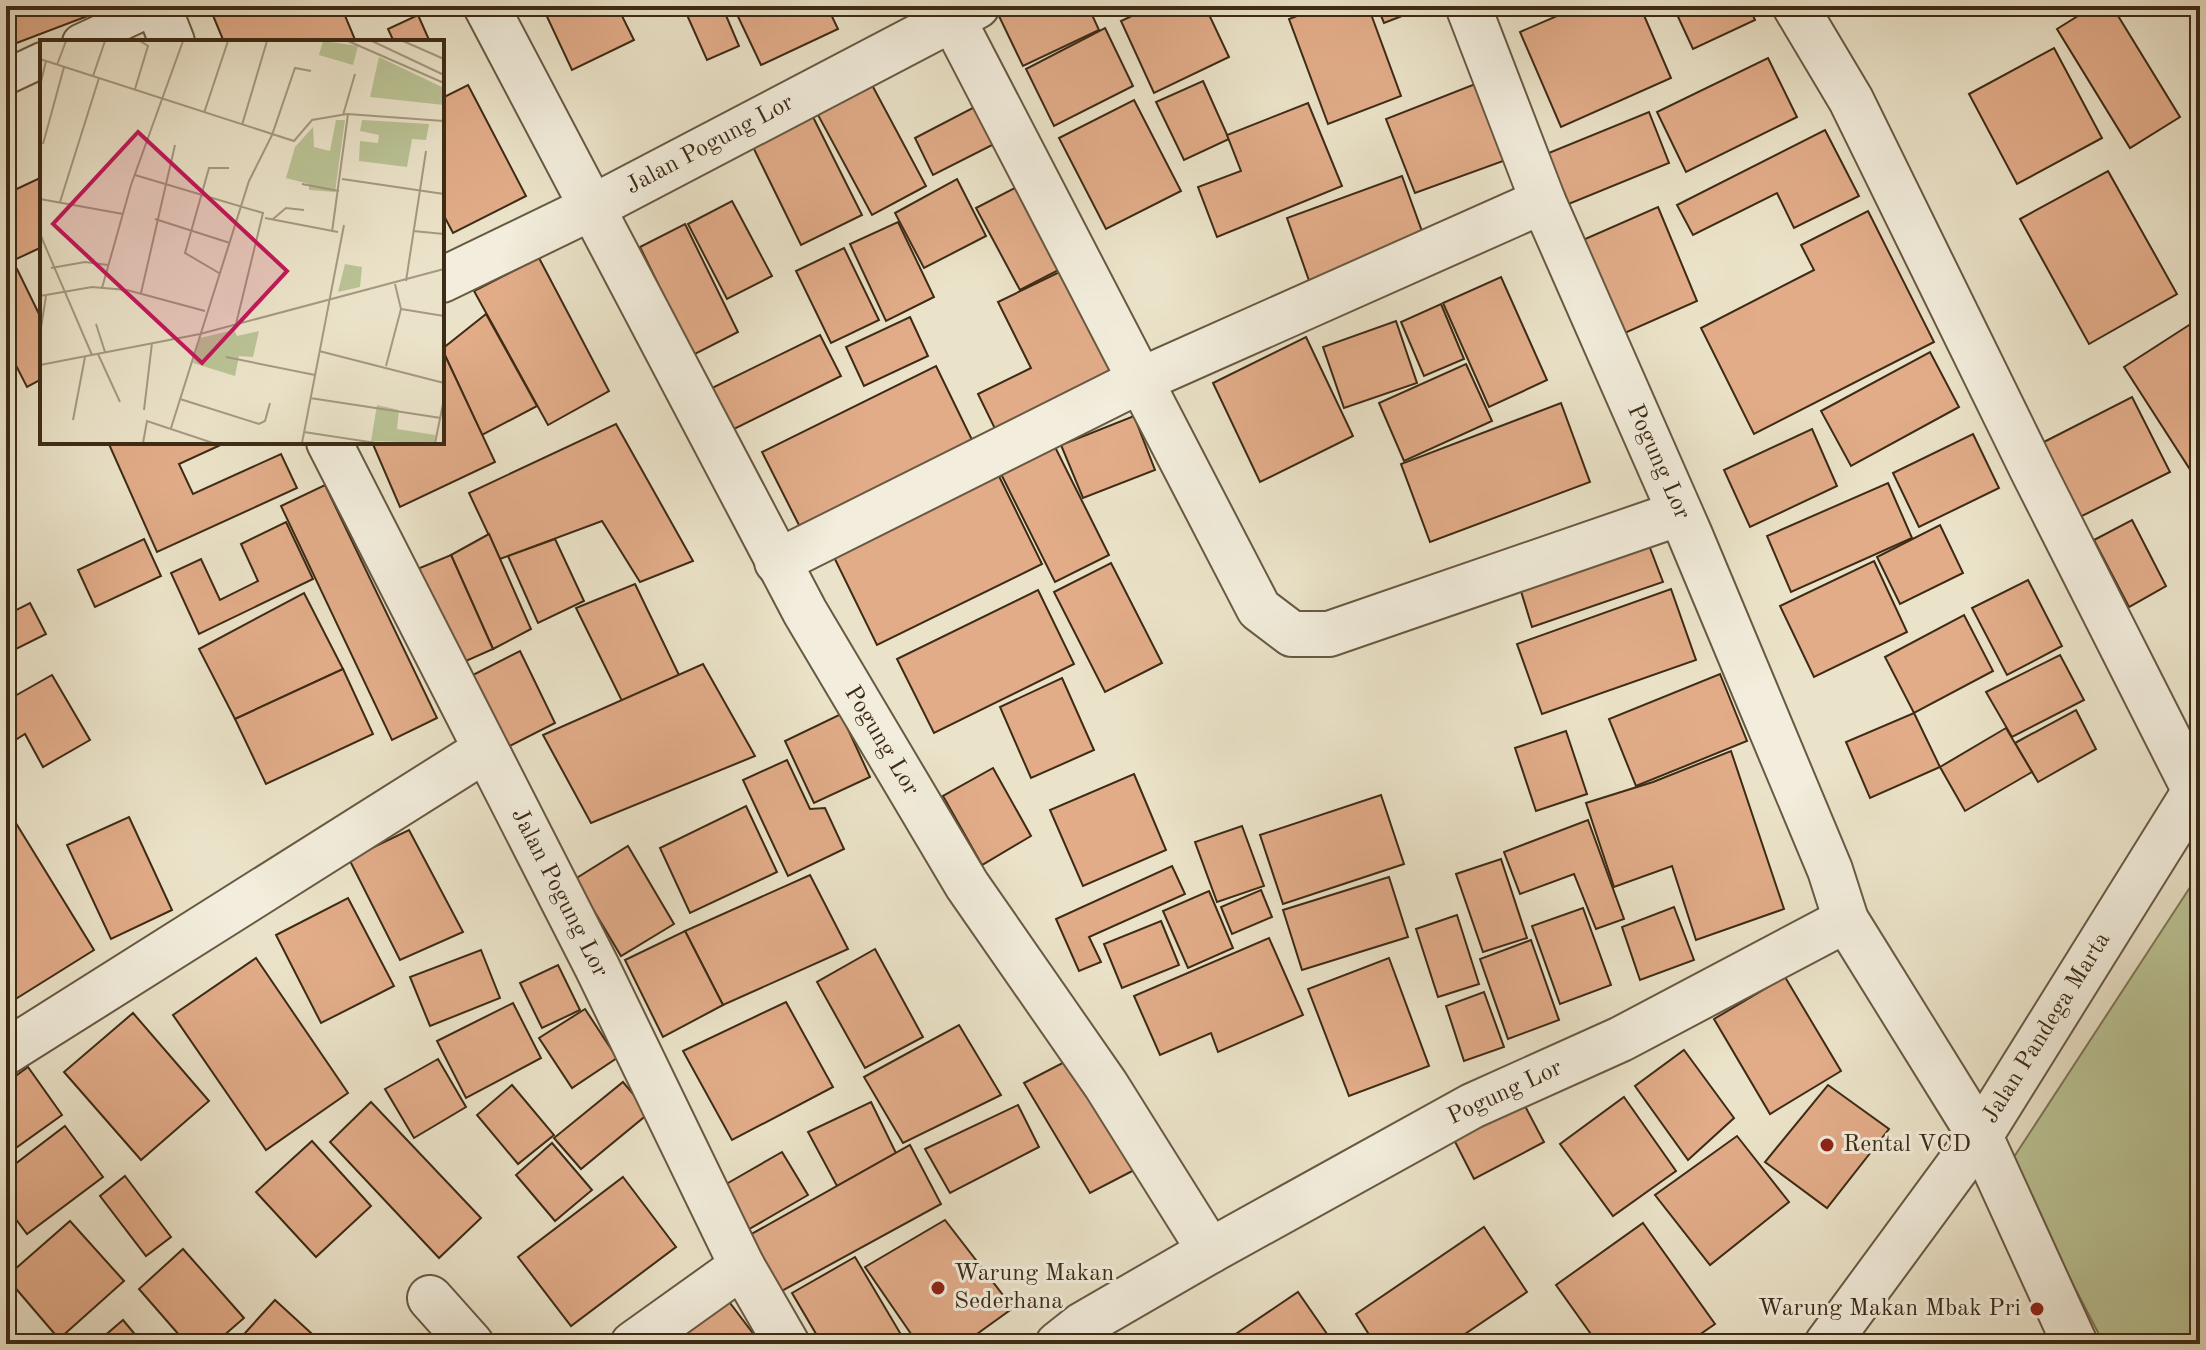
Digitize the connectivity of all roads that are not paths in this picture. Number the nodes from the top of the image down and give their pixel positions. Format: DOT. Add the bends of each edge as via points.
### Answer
graph roads {
  1 [pos="158,6"];
  2 [pos="486,6"];
  3 [pos="1468,6"];
  4 [pos="1795,6"];
  5 [pos="958,10"];
  6 [pos="84,40"];
  7 [pos="171,40"];
  8 [pos="40,61"];
  9 [pos="6,77"];
  10 [pos="1543,201"];
  11 [pos="595,206"];
  12 [pos="444,279"];
  13 [pos="1141,380"];
  14 [pos="330,444"];
  15 [pos="1680,513"];
  16 [pos="777,562"];
  17 [pos="485,750"];
  18 [pos="2197,787"];
  19 [pos="1846,920"];
  20 [pos="6,1052"];
  21 [pos="1980,1136"];
  22 [pos="1210,1251"];
  23 [pos="742,1266"];
  24 [pos="430,1298"];
  25 [pos="471,1344"];
  26 [pos="633,1344"];
  27 [pos="787,1344"];
  28 [pos="1058,1344"];
  29 [pos="1827,1344"];
  30 [pos="2075,1344"];
  1 -- 6 [label="lane"];
  1 -- 7 [label="street"];
  2 -- 11 [label="street, Pogung Lor"];
  3 -- 10 [label="street, Pogung Lor"];
  4 -- 18 [label="street" via="1851,100"];
  5 -- 11 [label="street, Jalan Pogung Lor"];
  5 -- 13 [label="street"];
  8 -- 9 [label="lane"];
  10 -- 13 [label="street"];
  10 -- 15 [label="street, Pogung Lor"];
  11 -- 12 [label="street, Jalan Pogung Lor"];
  11 -- 16 [label="street, Pogung Lor"];
  13 -- 15 [label="street" via="1259,609 1292,634 1329,634"];
  13 -- 16 [label="street"];
  14 -- 17 [label="street, Jalan Pogung Lor"];
  15 -- 19 [label="street, Pogung Lor" via="1830,870"];
  16 -- 22 [label="street, Pogung Lor" via="967,885 1106,1085"];
  17 -- 20 [label="street"];
  17 -- 23 [label="street, Jalan Pogung Lor"];
  18 -- 21 [label="street, Jalan Pandega Marta"];
  19 -- 21 [label="street, Pogung Lor"];
  19 -- 22 [label="street, Pogung Lor" via="1621,1039 1472,1106"];
  21 -- 29 [label="street, Jalan Pandega Marta"];
  21 -- 30 [label="street, Pogung Lor"];
  22 -- 28 [label="street, Pogung Lor"];
  23 -- 26 [label="street"];
  23 -- 27 [label="street, Jalan Pogung Lor"];
  24 -- 25 [label="street"];
}
